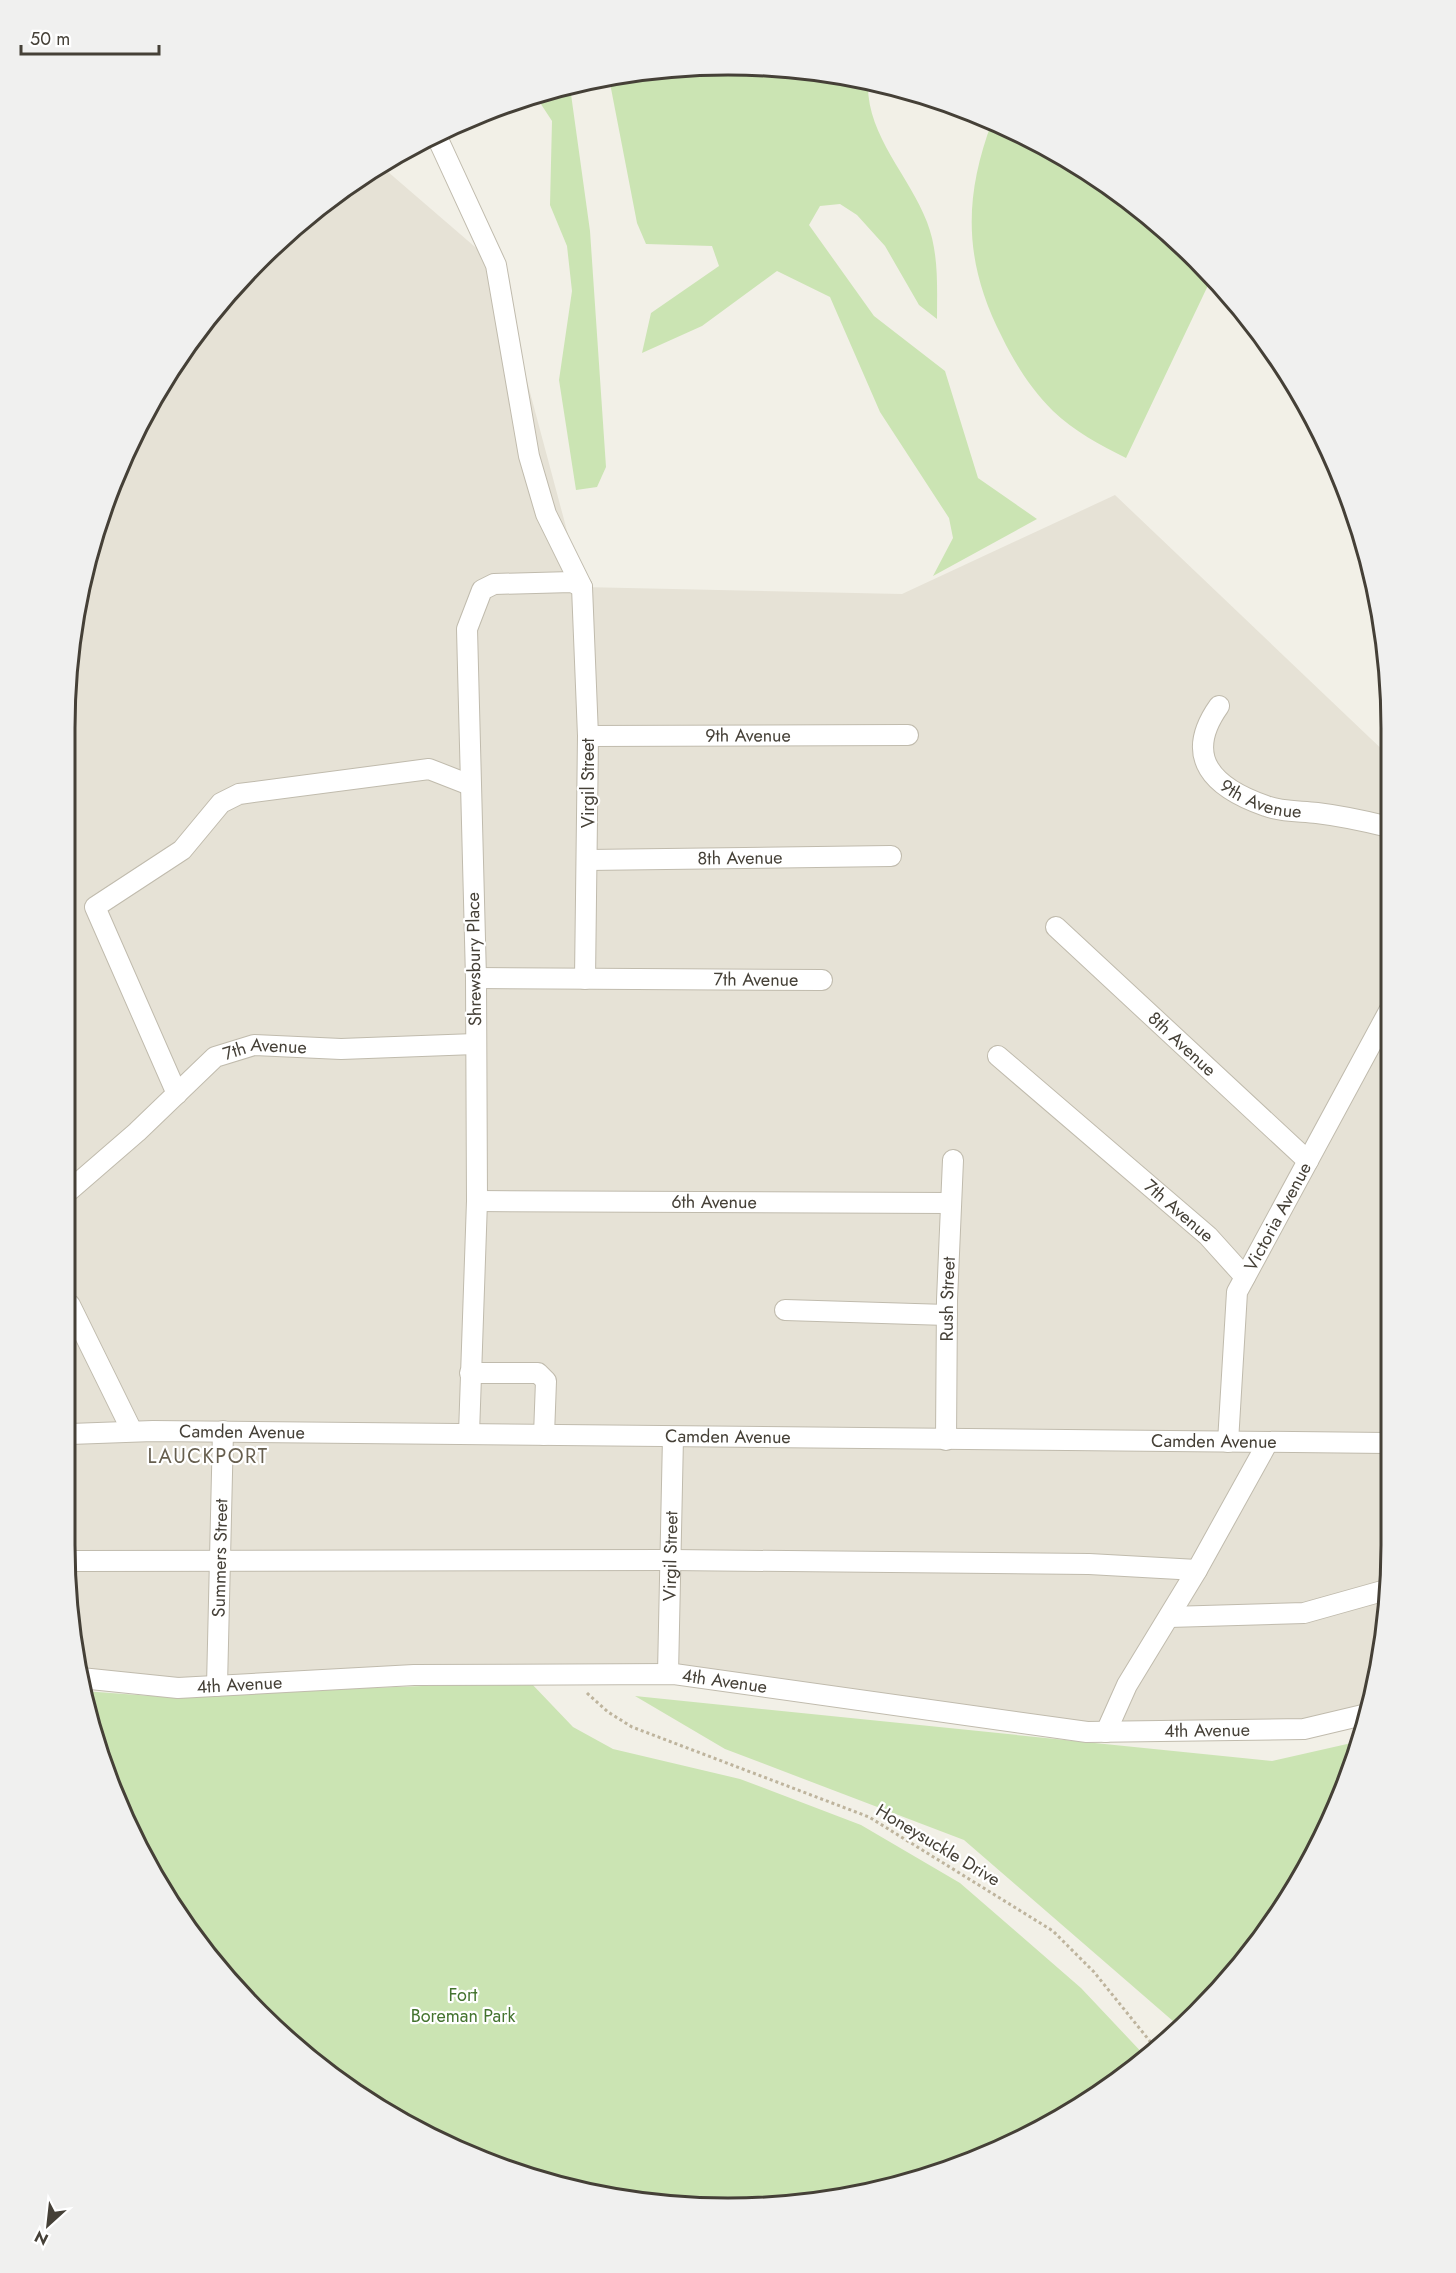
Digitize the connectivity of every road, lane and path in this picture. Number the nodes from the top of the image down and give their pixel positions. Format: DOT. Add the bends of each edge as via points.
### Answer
graph roads {
  1 [pos="439,142"];
  2 [pos="582,587"];
  3 [pos="1219,706"];
  4 [pos="588,735"];
  5 [pos="908,735"];
  6 [pos="470,784"];
  7 [pos="1381,825"];
  8 [pos="891,856"];
  9 [pos="588,860"];
  10 [pos="1056,927"];
  11 [pos="476,978"];
  12 [pos="585,979"];
  13 [pos="822,980"];
  14 [pos="1381,1026"];
  15 [pos="475,1044"];
  16 [pos="998,1056"];
  17 [pos="177,1094"];
  18 [pos="953,1160"];
  19 [pos="1308,1161"];
  20 [pos="75,1186"];
  21 [pos="477,1201"];
  22 [pos="950,1203"];
  23 [pos="1245,1277"];
  24 [pos="785,1310"];
  25 [pos="75,1315"];
  26 [pos="947,1315"];
  27 [pos="470,1373"];
  28 [pos="132,1431"];
  29 [pos="222,1431"];
  30 [pos="75,1434"];
  31 [pos="469,1434"];
  32 [pos="544,1435"];
  33 [pos="673,1437"];
  34 [pos="946,1440"];
  35 [pos="1228,1442"];
  36 [pos="1268,1442"];
  37 [pos="1381,1443"];
  38 [pos="220,1560"];
  39 [pos="671,1560"];
  40 [pos="75,1561"];
  41 [pos="1197,1570"];
  42 [pos="1380,1592"];
  43 [pos="1169,1617"];
  44 [pos="569,1674"];
  45 [pos="668,1674"];
  46 [pos="89,1679"];
  47 [pos="218,1686"];
  48 [pos="1358,1716"];
  49 [pos="1106,1732"];
  50 [pos="1152,2042"];
  1 -- 2 [label="street" via="496,265 530,456 546,514"];
  2 -- 4 [label="street, Virgil Street"];
  2 -- 6 [label="street, Shrewsbury Place" via="572,582 494,585 482,590 476,600 467,628"];
  3 -- 7 [label="street, 9th Avenue" via="1203,738 1202,753 1217,782 1267,807"];
  4 -- 5 [label="street, 9th Avenue"];
  4 -- 9 [label="street, Virgil Street"];
  6 -- 11 [label="street, Shrewsbury Place"];
  6 -- 17 [label="street" via="429,769 239,794 221,803 182,850 95,907"];
  8 -- 9 [label="street, 8th Avenue"];
  9 -- 12 [label="street, Virgil Street"];
  10 -- 19 [label="street, 8th Avenue"];
  11 -- 12 [label="street, 7th Avenue"];
  11 -- 15 [label="street, Shrewsbury Place"];
  12 -- 13 [label="street, 7th Avenue"];
  14 -- 19 [label="street, Victoria Avenue"];
  15 -- 17 [label="street, 7th Avenue" via="341,1049 254,1045 215,1057"];
  15 -- 21 [label="street, Shrewsbury Place"];
  16 -- 23 [label="street, 7th Avenue" via="1208,1236"];
  17 -- 20 [label="street, 7th Avenue"];
  18 -- 22 [label="street, Rush Street"];
  19 -- 23 [label="street, Victoria Avenue"];
  21 -- 22 [label="street, 6th Avenue"];
  21 -- 27 [label="street, Shrewsbury Place"];
  22 -- 26 [label="street, Rush Street"];
  23 -- 35 [label="street, Victoria Avenue" via="1237,1292"];
  24 -- 26 [label="street"];
  25 -- 28 [label="street"];
  26 -- 34 [label="street, Rush Street"];
  27 -- 31 [label="street, Shrewsbury Place"];
  27 -- 32 [label="street" via="538,1373 546,1381"];
  28 -- 29 [label="street, Camden Avenue"];
  28 -- 30 [label="street, Camden Avenue"];
  29 -- 31 [label="street, Camden Avenue"];
  29 -- 38 [label="street, Summers Street"];
  31 -- 32 [label="street, Camden Avenue"];
  32 -- 33 [label="street, Camden Avenue"];
  33 -- 34 [label="street, Camden Avenue"];
  33 -- 39 [label="street, Virgil Street"];
  34 -- 35 [label="street, Camden Avenue"];
  35 -- 36 [label="street, Camden Avenue"];
  36 -- 37 [label="street, Camden Avenue"];
  36 -- 41 [label="street"];
  38 -- 39 [label="street"];
  38 -- 40 [label="street"];
  38 -- 47 [label="street, Summers Street"];
  39 -- 41 [label="street" via="1089,1564"];
  39 -- 45 [label="street, Virgil Street"];
  41 -- 43 [label="street"];
  42 -- 43 [label="street" via="1304,1613"];
  43 -- 49 [label="street" via="1127,1685"];
  44 -- 45 [label="street, 4th Avenue"];
  44 -- 47 [label="street, 4th Avenue" via="414,1675"];
  44 -- 50 [label="path, Honeysuckle Drive" via="608,1712 632,1727 869,1817 1053,1931 1094,1972"];
  45 -- 49 [label="street, 4th Avenue"];
  46 -- 47 [label="street, 4th Avenue" via="178,1688"];
  48 -- 49 [label="street, 4th Avenue" via="1304,1729"];
}
